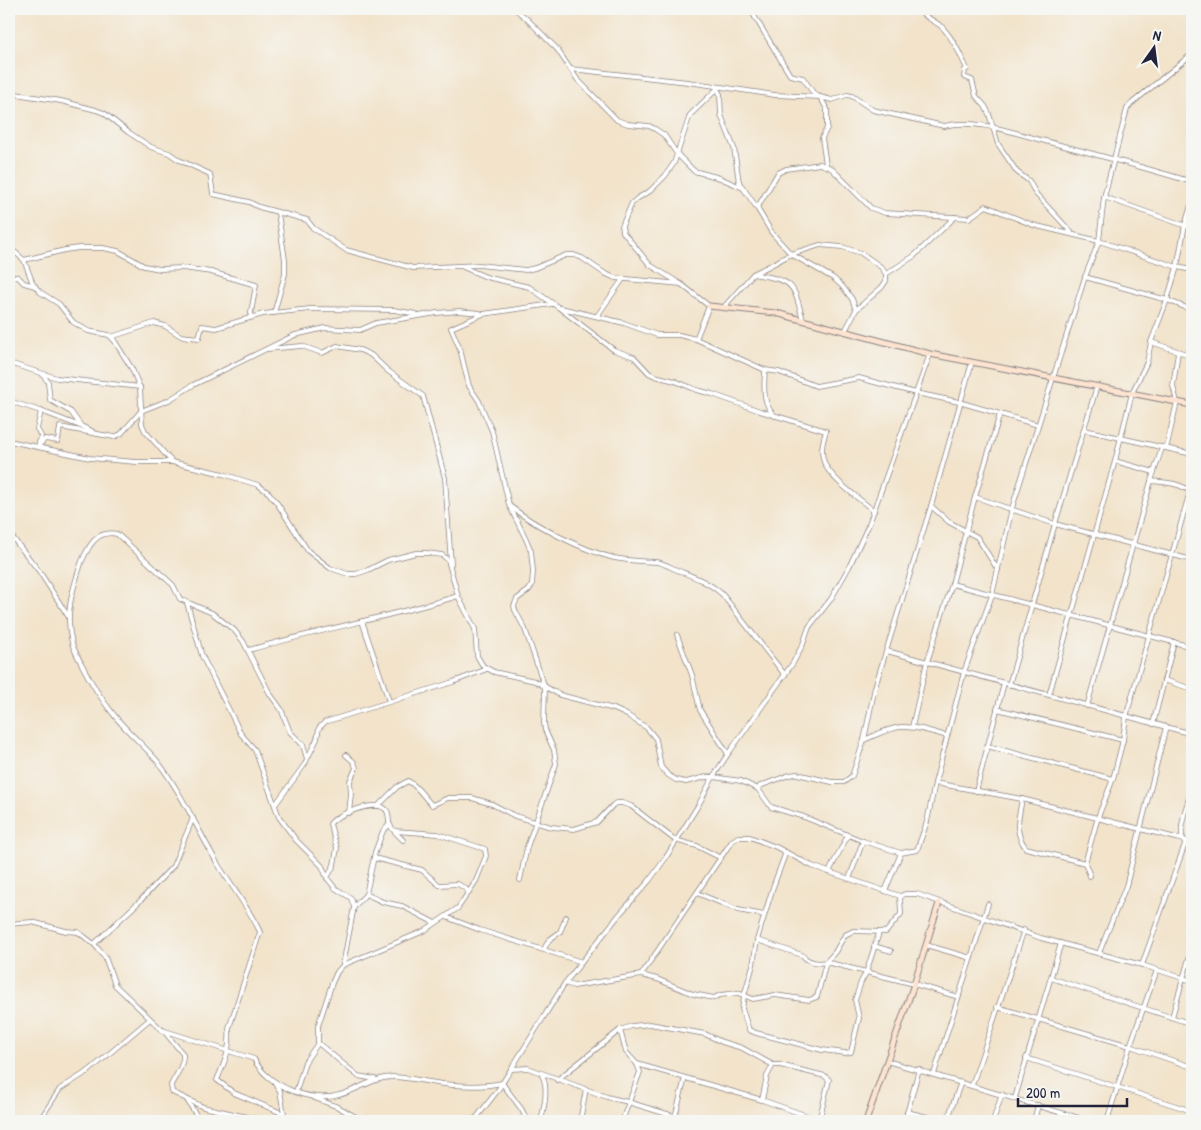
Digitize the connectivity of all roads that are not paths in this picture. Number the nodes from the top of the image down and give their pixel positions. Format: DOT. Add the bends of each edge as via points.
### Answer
graph roads {
  1 [pos="515,9"];
  2 [pos="750,9"];
  3 [pos="919,9"];
  4 [pos="1191,56"];
  5 [pos="571,69"];
  6 [pos="718,88"];
  7 [pos="9,93"];
  8 [pos="820,97"];
  9 [pos="992,126"];
  10 [pos="677,154"];
  11 [pos="1113,158"];
  12 [pos="826,165"];
  13 [pos="1192,182"];
  14 [pos="743,188"];
  15 [pos="1104,197"];
  16 [pos="1192,202"];
  17 [pos="758,208"];
  18 [pos="278,213"];
  19 [pos="956,217"];
  20 [pos="1184,226"];
  21 [pos="1192,228"];
  22 [pos="1071,233"];
  23 [pos="1098,241"];
  24 [pos="9,247"];
  25 [pos="791,254"];
  26 [pos="24,260"];
  27 [pos="461,266"];
  28 [pos="1178,267"];
  29 [pos="1192,270"];
  30 [pos="753,274"];
  31 [pos="886,274"];
  32 [pos="9,276"];
  33 [pos="1085,277"];
  34 [pos="623,279"];
  35 [pos="681,284"];
  36 [pos="35,286"];
  37 [pos="1168,300"];
  38 [pos="552,304"];
  39 [pos="709,306"];
  40 [pos="558,307"];
  41 [pos="723,308"];
  42 [pos="856,310"];
  43 [pos="1192,310"];
  44 [pos="274,312"];
  45 [pos="482,314"];
  46 [pos="419,315"];
  47 [pos="597,316"];
  48 [pos="250,318"];
  49 [pos="803,320"];
  50 [pos="845,331"];
  51 [pos="111,337"];
  52 [pos="696,339"];
  53 [pos="1151,342"];
  54 [pos="265,349"];
  55 [pos="1178,352"];
  56 [pos="930,354"];
  57 [pos="1192,356"];
  58 [pos="972,362"];
  59 [pos="9,363"];
  60 [pos="765,370"];
  61 [pos="40,373"];
  62 [pos="1053,377"];
  63 [pos="140,386"];
  64 [pos="1097,386"];
  65 [pos="1132,392"];
  66 [pos="916,393"];
  67 [pos="9,401"];
  68 [pos="959,402"];
  69 [pos="1177,402"];
  70 [pos="1192,405"];
  71 [pos="41,411"];
  72 [pos="141,411"];
  73 [pos="1000,414"];
  74 [pos="792,421"];
  75 [pos="1038,425"];
  76 [pos="82,426"];
  77 [pos="1085,430"];
  78 [pos="96,433"];
  79 [pos="1121,439"];
  80 [pos="9,441"];
  81 [pos="38,446"];
  82 [pos="1162,448"];
  83 [pos="1192,454"];
  84 [pos="1115,461"];
  85 [pos="172,462"];
  86 [pos="1154,472"];
  87 [pos="1151,481"];
  88 [pos="1192,484"];
  89 [pos="1191,493"];
  90 [pos="975,497"];
  91 [pos="509,505"];
  92 [pos="931,506"];
  93 [pos="1012,508"];
  94 [pos="874,511"];
  95 [pos="1055,524"];
  96 [pos="9,532"];
  97 [pos="965,532"];
  98 [pos="1094,534"];
  99 [pos="1133,545"];
  100 [pos="1173,555"];
  101 [pos="1192,560"];
  102 [pos="451,566"];
  103 [pos="998,570"];
  104 [pos="952,584"];
  105 [pos="992,595"];
  106 [pos="458,596"];
  107 [pos="187,603"];
  108 [pos="1032,605"];
  109 [pos="1071,616"];
  110 [pos="69,617"];
  111 [pos="362,621"];
  112 [pos="1111,626"];
  113 [pos="1192,633"];
  114 [pos="677,635"];
  115 [pos="1150,636"];
  116 [pos="1174,642"];
  117 [pos="1190,647"];
  118 [pos="249,650"];
  119 [pos="887,651"];
  120 [pos="927,662"];
  121 [pos="487,670"];
  122 [pos="964,672"];
  123 [pos="785,675"];
  124 [pos="1164,680"];
  125 [pos="1004,683"];
  126 [pos="1009,684"];
  127 [pos="545,688"];
  128 [pos="1192,689"];
  129 [pos="1049,695"];
  130 [pos="389,701"];
  131 [pos="1087,706"];
  132 [pos="997,709"];
  133 [pos="1126,717"];
  134 [pos="1152,724"];
  135 [pos="912,727"];
  136 [pos="1166,727"];
  137 [pos="1192,734"];
  138 [pos="947,736"];
  139 [pos="864,740"];
  140 [pos="1123,740"];
  141 [pos="988,746"];
  142 [pos="728,754"];
  143 [pos="346,755"];
  144 [pos="307,759"];
  145 [pos="713,777"];
  146 [pos="1112,779"];
  147 [pos="935,783"];
  148 [pos="758,789"];
  149 [pos="1192,790"];
  150 [pos="976,791"];
  151 [pos="1022,799"];
  152 [pos="275,805"];
  153 [pos="378,806"];
  154 [pos="349,812"];
  155 [pos="193,818"];
  156 [pos="1098,818"];
  157 [pos="536,822"];
  158 [pos="389,825"];
  159 [pos="1141,829"];
  160 [pos="395,831"];
  161 [pos="848,835"];
  162 [pos="1182,838"];
  163 [pos="403,840"];
  164 [pos="675,840"];
  165 [pos="863,841"];
  166 [pos="1192,842"];
  167 [pos="786,852"];
  168 [pos="901,853"];
  169 [pos="374,858"];
  170 [pos="721,858"];
  171 [pos="1085,863"];
  172 [pos="830,872"];
  173 [pos="1090,876"];
  174 [pos="327,878"];
  175 [pos="849,879"];
  176 [pos="520,880"];
  177 [pos="885,891"];
  178 [pos="469,893"];
  179 [pos="697,893"];
  180 [pos="366,894"];
  181 [pos="900,896"];
  182 [pos="938,903"];
  183 [pos="988,904"];
  184 [pos="354,907"];
  185 [pos="764,915"];
  186 [pos="446,917"];
  187 [pos="566,917"];
  188 [pos="984,918"];
  189 [pos="9,924"];
  190 [pos="435,924"];
  191 [pos="1024,930"];
  192 [pos="879,933"];
  193 [pos="757,940"];
  194 [pos="1061,943"];
  195 [pos="94,944"];
  196 [pos="926,945"];
  197 [pos="874,946"];
  198 [pos="1192,948"];
  199 [pos="544,949"];
  200 [pos="891,951"];
  201 [pos="1099,953"];
  202 [pos="971,958"];
  203 [pos="582,962"];
  204 [pos="826,962"];
  205 [pos="343,965"];
  206 [pos="1142,965"];
  207 [pos="1157,970"];
  208 [pos="866,973"];
  209 [pos="641,975"];
  210 [pos="1051,978"];
  211 [pos="1182,978"];
  212 [pos="1192,981"];
  213 [pos="565,983"];
  214 [pos="914,984"];
  215 [pos="744,996"];
  216 [pos="959,997"];
  217 [pos="997,1007"];
  218 [pos="1144,1009"];
  219 [pos="1172,1017"];
  220 [pos="1038,1018"];
  221 [pos="150,1019"];
  222 [pos="1192,1024"];
  223 [pos="162,1030"];
  224 [pos="620,1030"];
  225 [pos="318,1043"];
  226 [pos="1130,1046"];
  227 [pos="228,1050"];
  228 [pos="1026,1058"];
  229 [pos="887,1061"];
  230 [pos="636,1064"];
  231 [pos="773,1065"];
  232 [pos="1192,1067"];
  233 [pos="511,1068"];
  234 [pos="919,1069"];
  235 [pos="542,1074"];
  236 [pos="934,1074"];
  237 [pos="685,1078"];
  238 [pos="376,1079"];
  239 [pos="558,1080"];
  240 [pos="273,1081"];
  241 [pos="961,1082"];
  242 [pos="502,1083"];
  243 [pos="972,1086"];
  244 [pos="1118,1088"];
  245 [pos="586,1089"];
  246 [pos="296,1092"];
  247 [pos="1002,1094"];
  248 [pos="308,1095"];
  249 [pos="186,1098"];
  250 [pos="1015,1098"];
  251 [pos="762,1100"];
  252 [pos="628,1102"];
  253 [pos="1038,1105"];
  254 [pos="1192,1111"];
  255 [pos="907,1112"];
  256 [pos="284,1114"];
  257 [pos="668,1114"];
  258 [pos="675,1117"];
  259 [pos="1076,1119"];
  260 [pos="39,1121"];
  261 [pos="200,1121"];
  262 [pos="265,1121"];
  263 [pos="284,1121"];
  264 [pos="363,1121"];
  265 [pos="472,1121"];
  266 [pos="527,1121"];
  267 [pos="541,1121"];
  268 [pos="580,1121"];
  269 [pos="622,1121"];
  270 [pos="666,1121"];
  271 [pos="690,1121"];
  272 [pos="819,1121"];
  273 [pos="866,1121"];
  274 [pos="905,1121"];
  275 [pos="946,1121"];
  276 [pos="993,1121"];
  277 [pos="1034,1121"];
  278 [pos="1089,1121"];
  279 [pos="1107,1121"];
  1 -- 5 [label="street" via="557,49"];
  2 -- 8 [label="street" via="790,75 803,78"];
  3 -- 9 [label="street" via="955,43 967,69 964,77 972,80 976,96 985,106"];
  4 -- 11 [label="street" via="1129,106"];
  5 -- 6 [label="street"];
  5 -- 10 [label="street" via="617,120 655,129 664,135"];
  6 -- 8 [label="street"];
  6 -- 10 [label="street" via="690,115"];
  6 -- 14 [label="street" via="720,115 734,148 739,182"];
  7 -- 18 [label="street" via="61,101 104,113 151,147 210,174 213,194"];
  8 -- 9 [label="street" via="832,100 852,96 873,110 939,125"];
  8 -- 12 [label="street" via="827,108 827,128 822,138"];
  9 -- 11 [label="street"];
  9 -- 22 [label="street" via="998,144 1017,172 1029,181 1036,194"];
  10 -- 14 [label="street" via="694,171"];
  10 -- 35 [label="street" via="660,183 632,203 622,230 650,265"];
  11 -- 13 [label="street"];
  11 -- 15 [label="street"];
  12 -- 17 [label="street" via="802,166 778,173"];
  12 -- 19 [label="street" via="865,203 878,211 907,216"];
  14 -- 17 [label="street"];
  15 -- 20 [label="street"];
  15 -- 23 [label="street"];
  16 -- 20 [label="street"];
  17 -- 25 [label="street" via="772,233"];
  18 -- 27 [label="street" via="307,220 331,241 358,254 412,268"];
  18 -- 44 [label="street" via="285,274"];
  19 -- 22 [label="street" via="969,218 986,206 1033,225"];
  19 -- 31 [label="street" via="914,256"];
  20 -- 21 [label="street"];
  20 -- 28 [label="street"];
  22 -- 23 [label="street"];
  23 -- 28 [label="street"];
  23 -- 33 [label="street"];
  24 -- 26 [label="street"];
  25 -- 30 [label="street"];
  25 -- 31 [label="street" via="820,245 842,247 861,253"];
  25 -- 42 [label="street" via="833,278 852,299"];
  26 -- 36 [label="street"];
  26 -- 48 [label="street" via="65,250 103,248 121,253 144,266 183,268 230,277 256,285"];
  27 -- 34 [label="street" via="526,270 574,255 609,276"];
  27 -- 38 [label="street" via="486,277 529,287"];
  28 -- 29 [label="street"];
  28 -- 37 [label="street"];
  30 -- 41 [label="street"];
  30 -- 49 [label="street" via="778,278 796,290"];
  31 -- 42 [label="street" via="882,287"];
  32 -- 36 [label="street"];
  33 -- 37 [label="street"];
  33 -- 62 [label="street"];
  34 -- 35 [label="street"];
  34 -- 47 [label="street"];
  35 -- 39 [label="street"];
  36 -- 51 [label="street" via="59,304 81,328"];
  37 -- 43 [label="street"];
  37 -- 53 [label="street"];
  38 -- 40 [label="street"];
  38 -- 45 [label="street"];
  39 -- 41 [label="street"];
  39 -- 52 [label="street"];
  40 -- 47 [label="street"];
  40 -- 74 [label="street" via="614,350 634,358 655,376"];
  41 -- 49 [label="street" via="776,313"];
  42 -- 50 [label="street"];
  44 -- 46 [label="street" via="386,310"];
  44 -- 48 [label="street"];
  45 -- 46 [label="street" via="459,311"];
  45 -- 91 [label="street" via="453,326 451,331 460,349 469,386 480,401 492,431"];
  46 -- 54 [label="street" via="376,323 360,330 325,328 295,335"];
  47 -- 52 [label="street" via="656,335"];
  48 -- 51 [label="street" via="216,328 202,326 199,338 181,336 154,323"];
  49 -- 50 [label="street"];
  50 -- 56 [label="street"];
  51 -- 63 [label="street"];
  52 -- 60 [label="street"];
  53 -- 55 [label="street"];
  53 -- 65 [label="street" via="1147,362"];
  54 -- 72 [label="street" via="169,400"];
  54 -- 102 [label="street" via="302,346 322,353 337,346 360,350 423,396 445,478"];
  55 -- 57 [label="street"];
  55 -- 69 [label="street" via="1173,386"];
  56 -- 58 [label="street"];
  56 -- 66 [label="street"];
  58 -- 62 [label="street"];
  58 -- 68 [label="street"];
  59 -- 61 [label="street"];
  60 -- 66 [label="street" via="816,386 859,378"];
  60 -- 74 [label="street" via="764,389 769,410"];
  61 -- 63 [label="street" via="74,381"];
  61 -- 76 [label="street" via="48,382 50,400 71,412"];
  62 -- 64 [label="street"];
  62 -- 75 [label="street"];
  63 -- 72 [label="street"];
  64 -- 65 [label="street"];
  64 -- 77 [label="street"];
  65 -- 69 [label="street"];
  65 -- 79 [label="street"];
  66 -- 68 [label="street"];
  66 -- 94 [label="street"];
  67 -- 71 [label="street"];
  68 -- 73 [label="street"];
  68 -- 92 [label="street"];
  69 -- 70 [label="street"];
  69 -- 82 [label="street" via="1167,445"];
  71 -- 76 [label="street"];
  71 -- 81 [label="street"];
  72 -- 78 [label="street" via="121,434 114,437"];
  72 -- 85 [label="street" via="145,431"];
  73 -- 75 [label="street"];
  73 -- 90 [label="street"];
  74 -- 94 [label="street" via="826,431 822,446 824,462 832,476"];
  75 -- 93 [label="street"];
  76 -- 78 [label="street"];
  77 -- 79 [label="street"];
  77 -- 95 [label="street"];
  78 -- 81 [label="street" via="60,427 58,441 46,439"];
  79 -- 82 [label="street"];
  79 -- 84 [label="street"];
  80 -- 81 [label="street"];
  81 -- 85 [label="street" via="90,458"];
  82 -- 83 [label="street"];
  82 -- 86 [label="street"];
  84 -- 86 [label="street"];
  84 -- 98 [label="street"];
  85 -- 102 [label="street" via="258,485 277,503 308,551 339,571 356,574 388,560 416,553 442,555"];
  86 -- 87 [label="street"];
  87 -- 89 [label="street" via="1170,482"];
  87 -- 99 [label="street"];
  88 -- 89 [label="street"];
  89 -- 100 [label="street"];
  90 -- 93 [label="street"];
  90 -- 97 [label="street"];
  91 -- 123 [label="street" via="527,519 597,552 632,562 658,562 713,586"];
  91 -- 127 [label="street" via="531,551 533,571 532,585 517,599 514,610 525,629"];
  92 -- 97 [label="street"];
  92 -- 119 [label="street"];
  93 -- 95 [label="street"];
  93 -- 103 [label="street"];
  94 -- 123 [label="street" via="849,567 831,599 809,627"];
  95 -- 98 [label="street"];
  95 -- 108 [label="street"];
  96 -- 110 [label="street" via="40,571"];
  97 -- 103 [label="street" via="977,537"];
  97 -- 104 [label="street"];
  98 -- 99 [label="street"];
  98 -- 109 [label="street"];
  99 -- 100 [label="street"];
  99 -- 112 [label="street"];
  100 -- 101 [label="street"];
  100 -- 115 [label="street"];
  102 -- 106 [label="street"];
  103 -- 105 [label="street"];
  104 -- 105 [label="street"];
  104 -- 120 [label="street"];
  105 -- 108 [label="street"];
  105 -- 122 [label="street"];
  106 -- 111 [label="street"];
  106 -- 121 [label="street" via="476,629 477,656"];
  107 -- 110 [label="street" via="138,552 117,534 110,533 95,539 84,558 71,592"];
  107 -- 118 [label="street" via="220,618"];
  107 -- 152 [label="street" via="202,656 241,734 255,750"];
  108 -- 109 [label="street"];
  108 -- 126 [label="street"];
  109 -- 112 [label="street"];
  109 -- 129 [label="street"];
  110 -- 155 [label="street" via="72,645 87,674 114,715 158,763"];
  111 -- 118 [label="street"];
  111 -- 130 [label="street"];
  112 -- 115 [label="street"];
  112 -- 131 [label="street"];
  113 -- 117 [label="street"];
  114 -- 142 [label="street" via="692,675 700,710"];
  115 -- 116 [label="street"];
  115 -- 133 [label="street"];
  116 -- 117 [label="street"];
  116 -- 124 [label="street"];
  118 -- 144 [label="street"];
  119 -- 120 [label="street"];
  119 -- 139 [label="street" via="875,687"];
  120 -- 122 [label="street"];
  120 -- 135 [label="street"];
  121 -- 127 [label="street" via="531,679"];
  121 -- 130 [label="street"];
  122 -- 125 [label="street"];
  122 -- 138 [label="street"];
  123 -- 142 [label="street"];
  124 -- 128 [label="street"];
  124 -- 134 [label="street"];
  125 -- 126 [label="street"];
  125 -- 132 [label="street"];
  126 -- 129 [label="street"];
  127 -- 145 [label="street" via="568,698 614,709 647,728 656,739 661,768 672,778 686,782"];
  127 -- 157 [label="street" via="544,723 556,764"];
  129 -- 131 [label="street"];
  130 -- 144 [label="street" via="325,722 319,728"];
  131 -- 133 [label="street"];
  132 -- 140 [label="street"];
  132 -- 141 [label="street"];
  133 -- 134 [label="street"];
  133 -- 140 [label="street"];
  134 -- 136 [label="street"];
  135 -- 138 [label="street"];
  135 -- 139 [label="street" via="890,729"];
  136 -- 137 [label="street"];
  136 -- 159 [label="street"];
  138 -- 147 [label="street"];
  139 -- 148 [label="street" via="852,776 844,782 797,774"];
  140 -- 146 [label="street"];
  141 -- 146 [label="street"];
  141 -- 150 [label="street"];
  142 -- 145 [label="street"];
  143 -- 154 [label="street" via="356,768 350,781"];
  144 -- 152 [label="street"];
  145 -- 148 [label="street" via="741,781"];
  145 -- 164 [label="street"];
  146 -- 156 [label="street"];
  147 -- 150 [label="street"];
  147 -- 168 [label="street" via="927,822 916,850"];
  148 -- 161 [label="street" via="771,807"];
  149 -- 162 [label="street"];
  150 -- 151 [label="street"];
  151 -- 156 [label="street"];
  151 -- 171 [label="street" via="1017,829 1026,848"];
  152 -- 174 [label="street" via="285,826 322,866"];
  153 -- 154 [label="street"];
  153 -- 157 [label="street" via="408,781 417,786 423,798 432,805 448,798 472,798"];
  153 -- 158 [label="street" via="388,812"];
  154 -- 174 [label="street" via="336,817 330,824 337,848 334,865"];
  155 -- 195 [label="street" via="176,861"];
  155 -- 227 [label="street" via="260,932 229,1028"];
  156 -- 159 [label="street"];
  156 -- 171 [label="street"];
  157 -- 164 [label="street" via="551,827 580,828 597,822 613,805 622,803 632,806"];
  157 -- 176 [label="street"];
  158 -- 160 [label="street"];
  158 -- 169 [label="street" via="383,831"];
  159 -- 162 [label="street"];
  159 -- 201 [label="street" via="1126,886"];
  160 -- 163 [label="street"];
  160 -- 178 [label="street" via="438,834 485,849 486,856"];
  161 -- 165 [label="street"];
  161 -- 172 [label="street"];
  162 -- 166 [label="street"];
  162 -- 206 [label="street" via="1185,844"];
  164 -- 170 [label="street"];
  164 -- 203 [label="street" via="649,881"];
  165 -- 168 [label="street"];
  165 -- 175 [label="street"];
  167 -- 170 [label="street" via="743,836 732,841"];
  167 -- 172 [label="street"];
  167 -- 185 [label="street"];
  168 -- 177 [label="street"];
  169 -- 178 [label="street" via="422,870 439,884 458,884"];
  169 -- 180 [label="street"];
  170 -- 179 [label="street"];
  171 -- 173 [label="street"];
  172 -- 175 [label="street"];
  174 -- 184 [label="street" via="335,888 348,895"];
  175 -- 177 [label="street"];
  177 -- 181 [label="street"];
  178 -- 186 [label="street"];
  179 -- 185 [label="street" via="738,910"];
  179 -- 209 [label="street"];
  180 -- 184 [label="street"];
  180 -- 190 [label="street" via="402,906"];
  181 -- 182 [label="street" via="916,894"];
  181 -- 192 [label="street" via="901,914 886,932"];
  182 -- 188 [label="street"];
  182 -- 196 [label="street"];
  183 -- 188 [label="street"];
  184 -- 205 [label="street"];
  185 -- 193 [label="street"];
  186 -- 190 [label="street"];
  186 -- 199 [label="street"];
  187 -- 199 [label="street" via="560,932 549,940"];
  188 -- 191 [label="street"];
  188 -- 202 [label="street"];
  189 -- 195 [label="street" via="32,922 78,932"];
  190 -- 205 [label="street"];
  191 -- 194 [label="street"];
  191 -- 217 [label="street"];
  192 -- 197 [label="street"];
  192 -- 204 [label="street" via="853,931 845,935"];
  193 -- 204 [label="street" via="819,964"];
  193 -- 215 [label="street"];
  194 -- 201 [label="street"];
  194 -- 210 [label="street"];
  195 -- 221 [label="street" via="105,957 115,985"];
  196 -- 202 [label="street"];
  196 -- 214 [label="street"];
  197 -- 200 [label="street"];
  197 -- 208 [label="street"];
  198 -- 211 [label="street"];
  199 -- 203 [label="street"];
  201 -- 206 [label="street"];
  202 -- 216 [label="street"];
  203 -- 213 [label="street"];
  204 -- 208 [label="street"];
  204 -- 215 [label="street" via="814,999 776,995 754,1000"];
  205 -- 225 [label="street" via="336,972 325,1002 318,1026"];
  206 -- 207 [label="street"];
  207 -- 211 [label="street"];
  207 -- 218 [label="street"];
  208 -- 214 [label="street"];
  208 -- 215 [label="street" via="855,1000 860,1018 854,1047 849,1053 822,1050 752,1032 747,1027 742,1009"];
  209 -- 213 [label="street" via="574,986"];
  209 -- 215 [label="street" via="693,994 714,998 732,993"];
  210 -- 218 [label="street"];
  210 -- 220 [label="street"];
  211 -- 212 [label="street"];
  211 -- 219 [label="street"];
  213 -- 233 [label="street"];
  214 -- 216 [label="street"];
  214 -- 229 [label="street"];
  216 -- 236 [label="street"];
  217 -- 220 [label="street"];
  217 -- 243 [label="street"];
  218 -- 219 [label="street"];
  218 -- 226 [label="street"];
  219 -- 222 [label="street"];
  220 -- 226 [label="street"];
  220 -- 228 [label="street"];
  221 -- 223 [label="street"];
  221 -- 260 [label="street" via="90,1070 60,1090"];
  223 -- 227 [label="street"];
  223 -- 249 [label="street" via="182,1054 183,1063 171,1085 172,1092"];
  224 -- 230 [label="street" via="626,1052"];
  224 -- 231 [label="street" via="650,1024 705,1034 742,1048"];
  224 -- 239 [label="street"];
  225 -- 238 [label="street" via="358,1076"];
  225 -- 246 [label="street" via="305,1062"];
  226 -- 232 [label="street"];
  226 -- 244 [label="street"];
  227 -- 240 [label="street" via="254,1059"];
  227 -- 256 [label="street" via="217,1080 234,1093"];
  228 -- 244 [label="street"];
  228 -- 250 [label="street"];
  229 -- 234 [label="street"];
  229 -- 273 [label="street"];
  230 -- 237 [label="street"];
  230 -- 252 [label="street" via="640,1072"];
  231 -- 251 [label="street"];
  231 -- 272 [label="street" via="802,1070 829,1080"];
  233 -- 235 [label="street" via="528,1068"];
  233 -- 242 [label="street"];
  234 -- 236 [label="street"];
  234 -- 255 [label="street"];
  235 -- 239 [label="street"];
  235 -- 267 [label="street" via="546,1092"];
  236 -- 241 [label="street"];
  237 -- 251 [label="street"];
  237 -- 258 [label="street"];
  238 -- 242 [label="street" via="400,1077 470,1087"];
  238 -- 248 [label="street" via="337,1096"];
  239 -- 245 [label="street"];
  240 -- 246 [label="street"];
  240 -- 256 [label="street" via="280,1091"];
  241 -- 243 [label="street"];
  241 -- 275 [label="street"];
  242 -- 265 [label="street"];
  242 -- 266 [label="street"];
  243 -- 247 [label="street"];
  244 -- 254 [label="street"];
  244 -- 279 [label="street"];
  245 -- 252 [label="street"];
  245 -- 268 [label="street"];
  246 -- 248 [label="street"];
  247 -- 250 [label="street"];
  247 -- 276 [label="street"];
  248 -- 264 [label="street" via="338,1106"];
  249 -- 261 [label="street"];
  249 -- 262 [label="street" via="203,1107"];
  250 -- 253 [label="street"];
  251 -- 272 [label="street"];
  252 -- 257 [label="street"];
  252 -- 269 [label="street"];
  253 -- 259 [label="street"];
  253 -- 277 [label="street"];
  255 -- 274 [label="street"];
  255 -- 275 [label="street"];
  256 -- 263 [label="street"];
  257 -- 258 [label="street"];
  257 -- 270 [label="street"];
  258 -- 271 [label="street"];
  259 -- 278 [label="street"];
}
